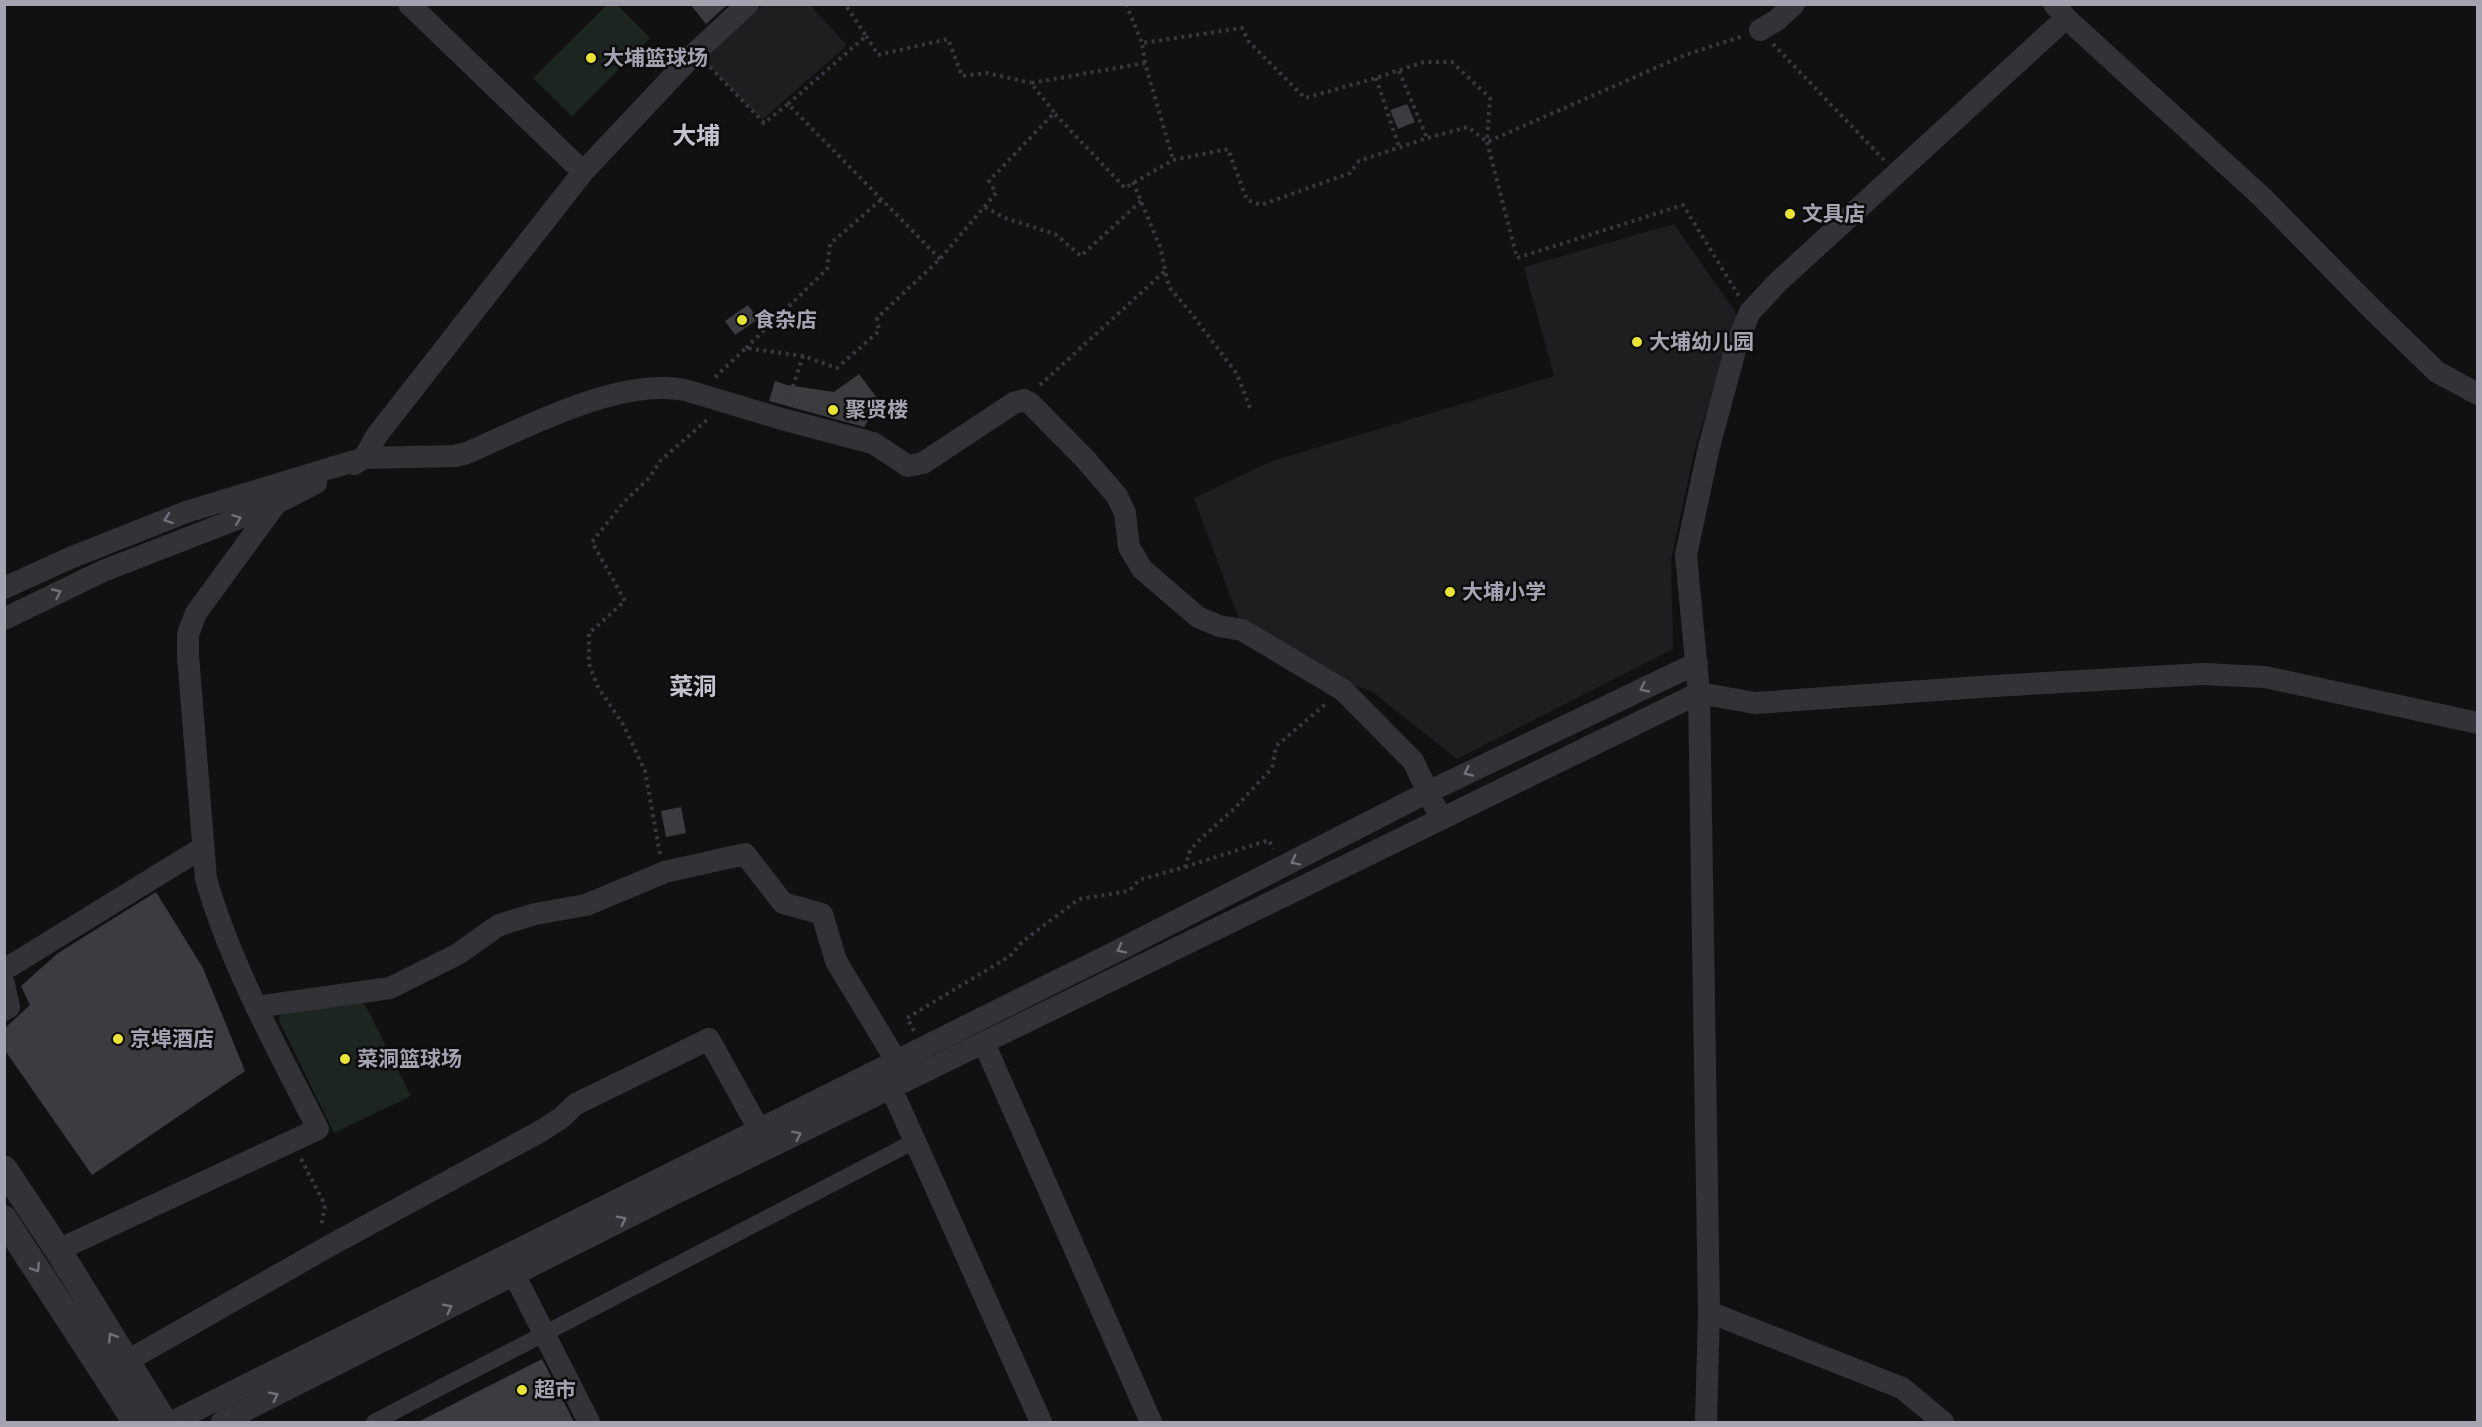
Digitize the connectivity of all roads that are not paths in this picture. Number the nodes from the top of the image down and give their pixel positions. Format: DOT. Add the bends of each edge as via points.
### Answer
graph roads {
  1 [pos="409,4"];
  2 [pos="748,4"];
  3 [pos="1794,4"];
  4 [pos="2060,11"];
  5 [pos="1760,30"];
  6 [pos="583,172"];
  7 [pos="2478,394"];
  8 [pos="364,458"];
  9 [pos="271,496"];
  10 [pos="4,588"];
  11 [pos="4,619"];
  12 [pos="1697,663"];
  13 [pos="1699,693"];
  14 [pos="2478,723"];
  15 [pos="1428,792"];
  16 [pos="1441,819"];
  17 [pos="202,848"];
  18 [pos="4,970"];
  19 [pos="4,984"];
  20 [pos="256,1007"];
  21 [pos="4,1010"];
  22 [pos="984,1043"];
  23 [pos="898,1076"];
  24 [pos="764,1139"];
  25 [pos="915,1141"];
  26 [pos="4,1169"];
  27 [pos="4,1219"];
  28 [pos="58,1250"];
  29 [pos="514,1274"];
  30 [pos="1709,1312"];
  31 [pos="543,1333"];
  32 [pos="127,1361"];
  33 [pos="136,1422"];
  34 [pos="164,1422"];
  35 [pos="172,1422"];
  36 [pos="222,1422"];
  37 [pos="374,1422"];
  38 [pos="589,1422"];
  39 [pos="1041,1422"];
  40 [pos="1150,1422"];
  41 [pos="1706,1422"];
  42 [pos="1943,1422"];
  1 -- 6 [label="street"];
  2 -- 6 [label="street" via="696,52"];
  3 -- 5 [label="street"];
  4 -- 7 [label="street" via="2263,198 2437,372"];
  4 -- 12 [label="street" via="1750,312 1737,343 1708,447 1686,555"];
  6 -- 8 [label="street" via="376,435"];
  8 -- 9 [label="street"];
  8 -- 15 [label="street" via="467,453 584,405 639,389 670,387 873,443 904,465 912,466 923,463 1023,400 1086,460 1117,496 1125,513 1129,547 1151,578 1198,617 1242,630 1343,690 1413,761"];
  9 -- 10 [label="street, one-way" via="186,512"];
  11 -- 9 [label="street, one-way"];
  9 -- 17 [label="street" via="190,627 188,648"];
  12 -- 13 [label="street"];
  12 -- 15 [label="street, one-way"];
  13 -- 14 [label="street" via="1755,703 2203,674 2265,677"];
  13 -- 16 [label="street"];
  13 -- 30 [label="street"];
  15 -- 16 [label="street"];
  15 -- 23 [label="street, one-way" via="922,1048"];
  16 -- 22 [label="street"];
  17 -- 18 [label="street"];
  17 -- 20 [label="street" via="215,910"];
  19 -- 21 [label="street" via="9,1007"];
  20 -- 23 [label="street" via="390,988 458,954 499,925 586,905 665,872 745,854 783,903 822,914 836,961"];
  20 -- 28 [label="street" via="318,1129"];
  22 -- 23 [label="street"];
  22 -- 40 [label="street"];
  23 -- 24 [label="street"];
  23 -- 25 [label="street"];
  29 -- 24 [label="street, one-way"];
  24 -- 32 [label="street" via="709,1039 576,1104 541,1131"];
  24 -- 35 [label="street"];
  25 -- 31 [label="street"];
  25 -- 39 [label="street"];
  26 -- 28 [label="street"];
  27 -- 33 [label="street, one-way"];
  32 -- 28 [label="street, one-way"];
  29 -- 31 [label="street"];
  36 -- 29 [label="street, one-way"];
  30 -- 41 [label="street"];
  30 -- 42 [label="street" via="1902,1388"];
  31 -- 37 [label="street"];
  31 -- 38 [label="street"];
  32 -- 34 [label="street"];
}
